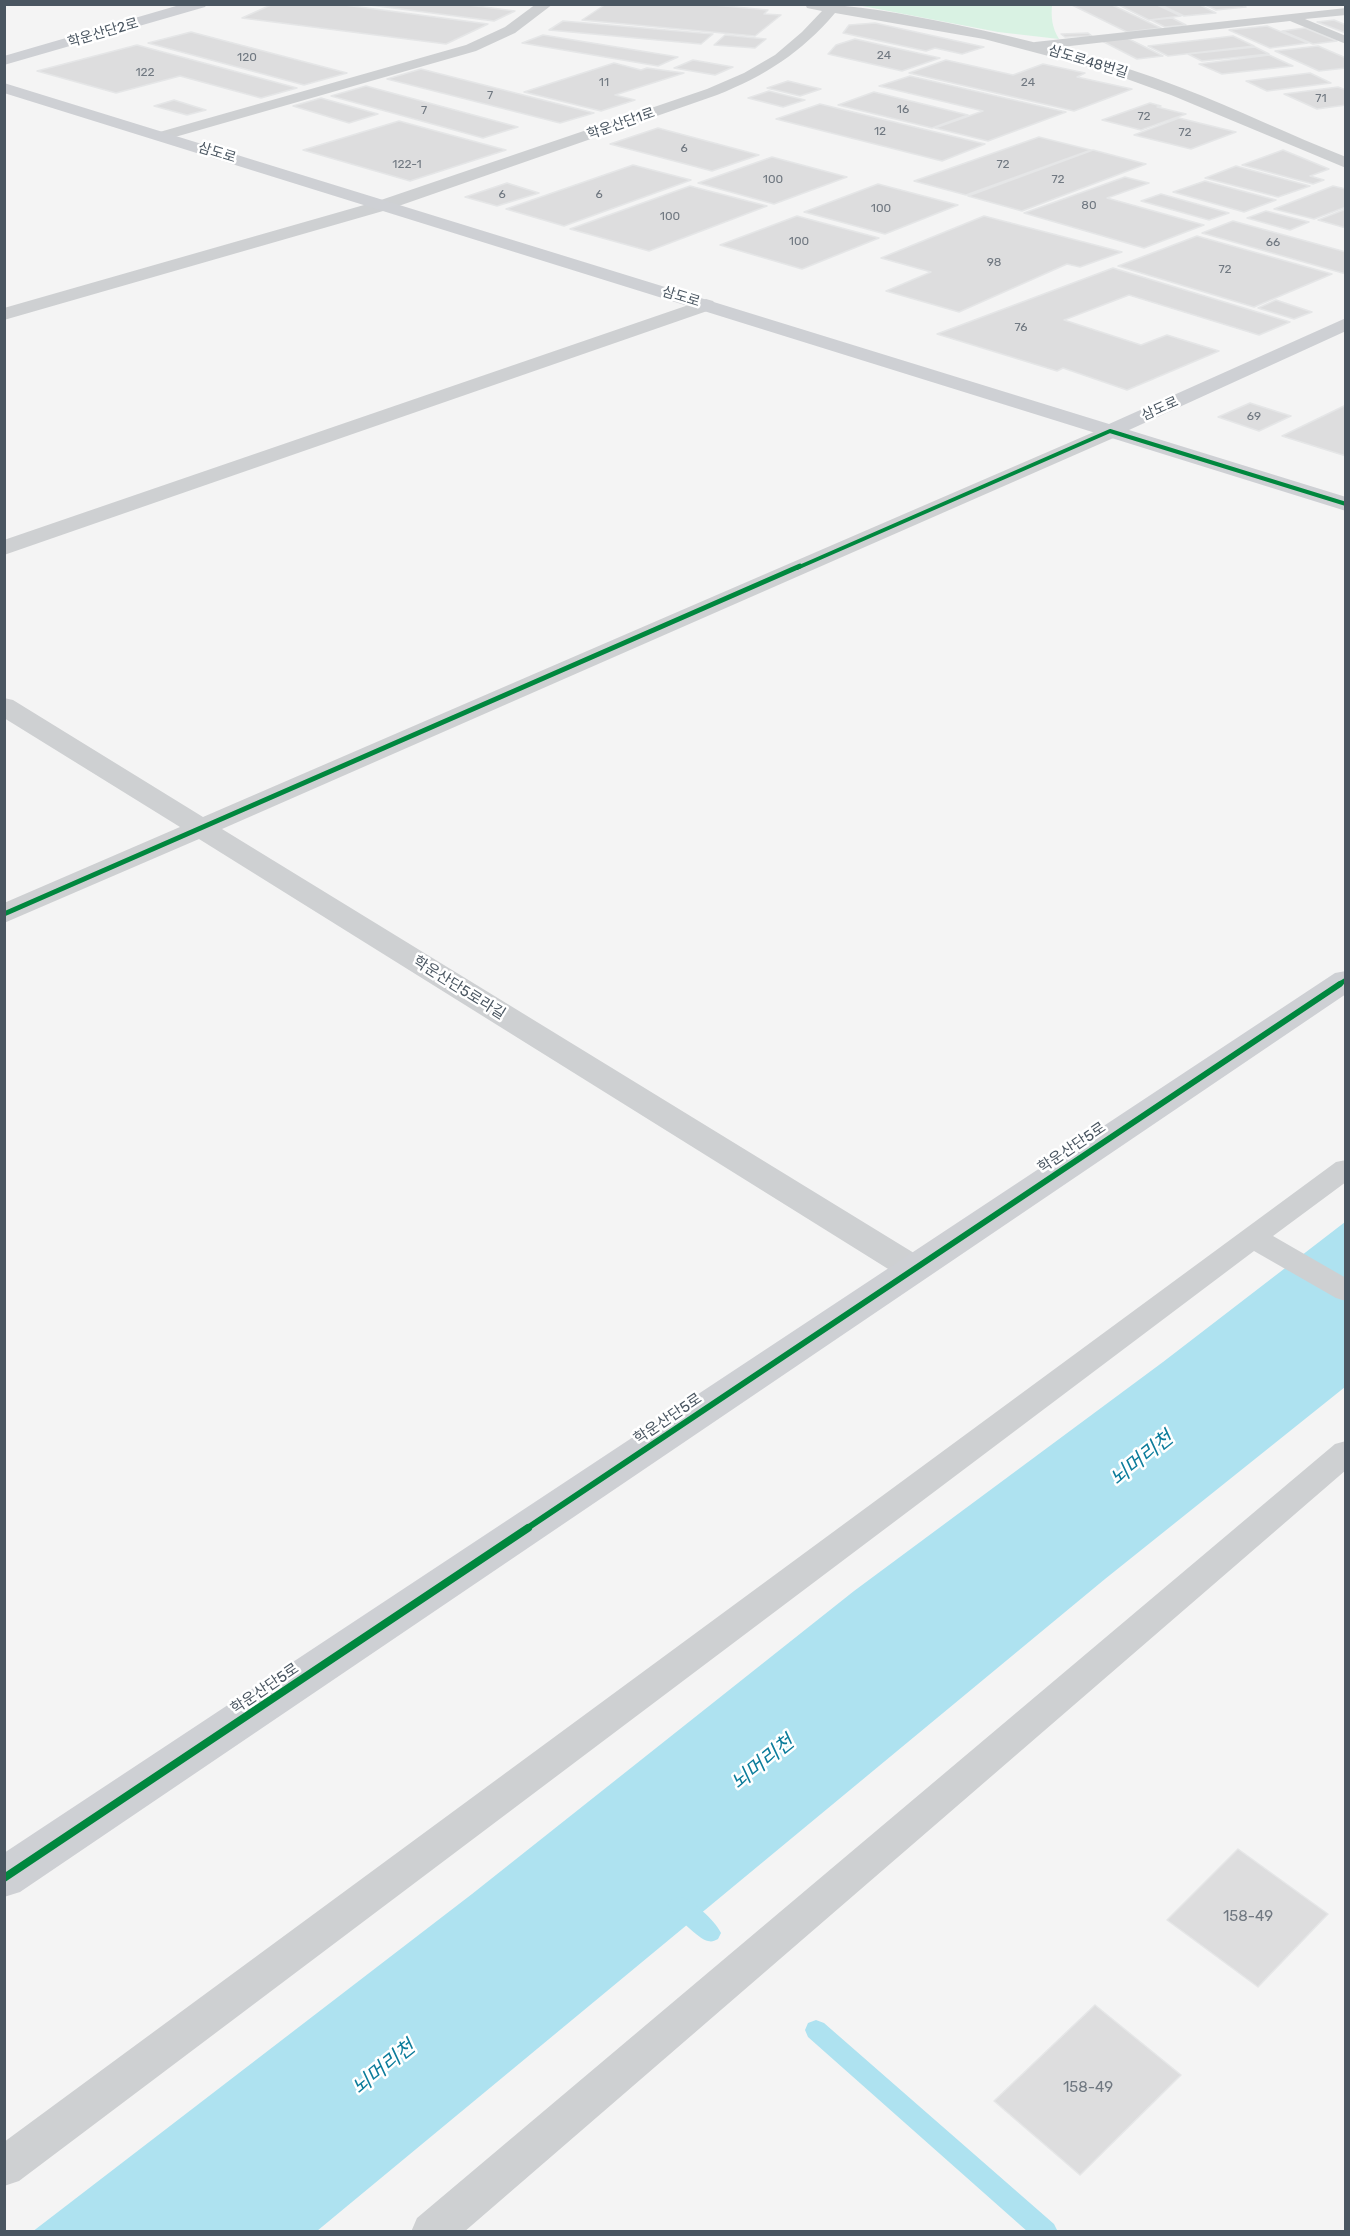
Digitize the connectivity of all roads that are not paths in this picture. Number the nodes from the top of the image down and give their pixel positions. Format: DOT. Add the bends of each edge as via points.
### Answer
graph roads {
  1 [pos="200,4"];
  2 [pos="546,4"];
  3 [pos="808,4"];
  4 [pos="834,6"];
  5 [pos="1346,11"];
  6 [pos="1291,17"];
  7 [pos="1346,41"];
  8 [pos="1035,46"];
  9 [pos="4,61"];
  10 [pos="4,88"];
  11 [pos="162,136"];
  12 [pos="1346,163"];
  13 [pos="384,205"];
  14 [pos="706,305"];
  15 [pos="4,314"];
  16 [pos="1346,324"];
  17 [pos="1110,431"];
  18 [pos="1346,504"];
  19 [pos="4,548"];
  20 [pos="4,706"];
  21 [pos="200,828"];
  22 [pos="4,914"];
  23 [pos="1346,980"];
  24 [pos="1346,1168"];
  25 [pos="1254,1238"];
  26 [pos="914,1269"];
  27 [pos="1346,1291"];
  28 [pos="1346,1452"];
  29 [pos="4,1878"];
  30 [pos="4,2167"];
  31 [pos="432,2232"];
  1 -- 9 [label="street, 학운산단2로"];
  2 -- 11 [label="street" via="524,22 471,48"];
  3 -- 4 [label="street"];
  4 -- 8 [label="street"];
  4 -- 13 [label="street, 학운산단1로" via="791,52 758,73"];
  5 -- 6 [label="lane, 삼도로48번길"];
  6 -- 7 [label="lane"];
  6 -- 8 [label="lane, 삼도로48번길"];
  8 -- 12 [label="street, 삼도로48번길" via="1153,83"];
  10 -- 11 [label="street, 삼도로"];
  11 -- 13 [label="street, 삼도로"];
  13 -- 14 [label="street, 삼도로"];
  13 -- 15 [label="street, 학운산단1로"];
  14 -- 17 [label="street, 삼도로"];
  14 -- 19 [label="street"];
  16 -- 17 [label="street, 삼도로"];
  17 -- 18 [label="street"];
  17 -- 21 [label="street"];
  20 -- 21 [label="street, 학운산단5로라길"];
  21 -- 22 [label="street"];
  21 -- 26 [label="street, 학운산단5로라길"];
  23 -- 26 [label="street, 학운산단5로"];
  24 -- 25 [label="lane"];
  25 -- 27 [label="lane"];
  25 -- 30 [label="lane"];
  26 -- 29 [label="street, 학운산단5로"];
  28 -- 31 [label="lane"];
}
